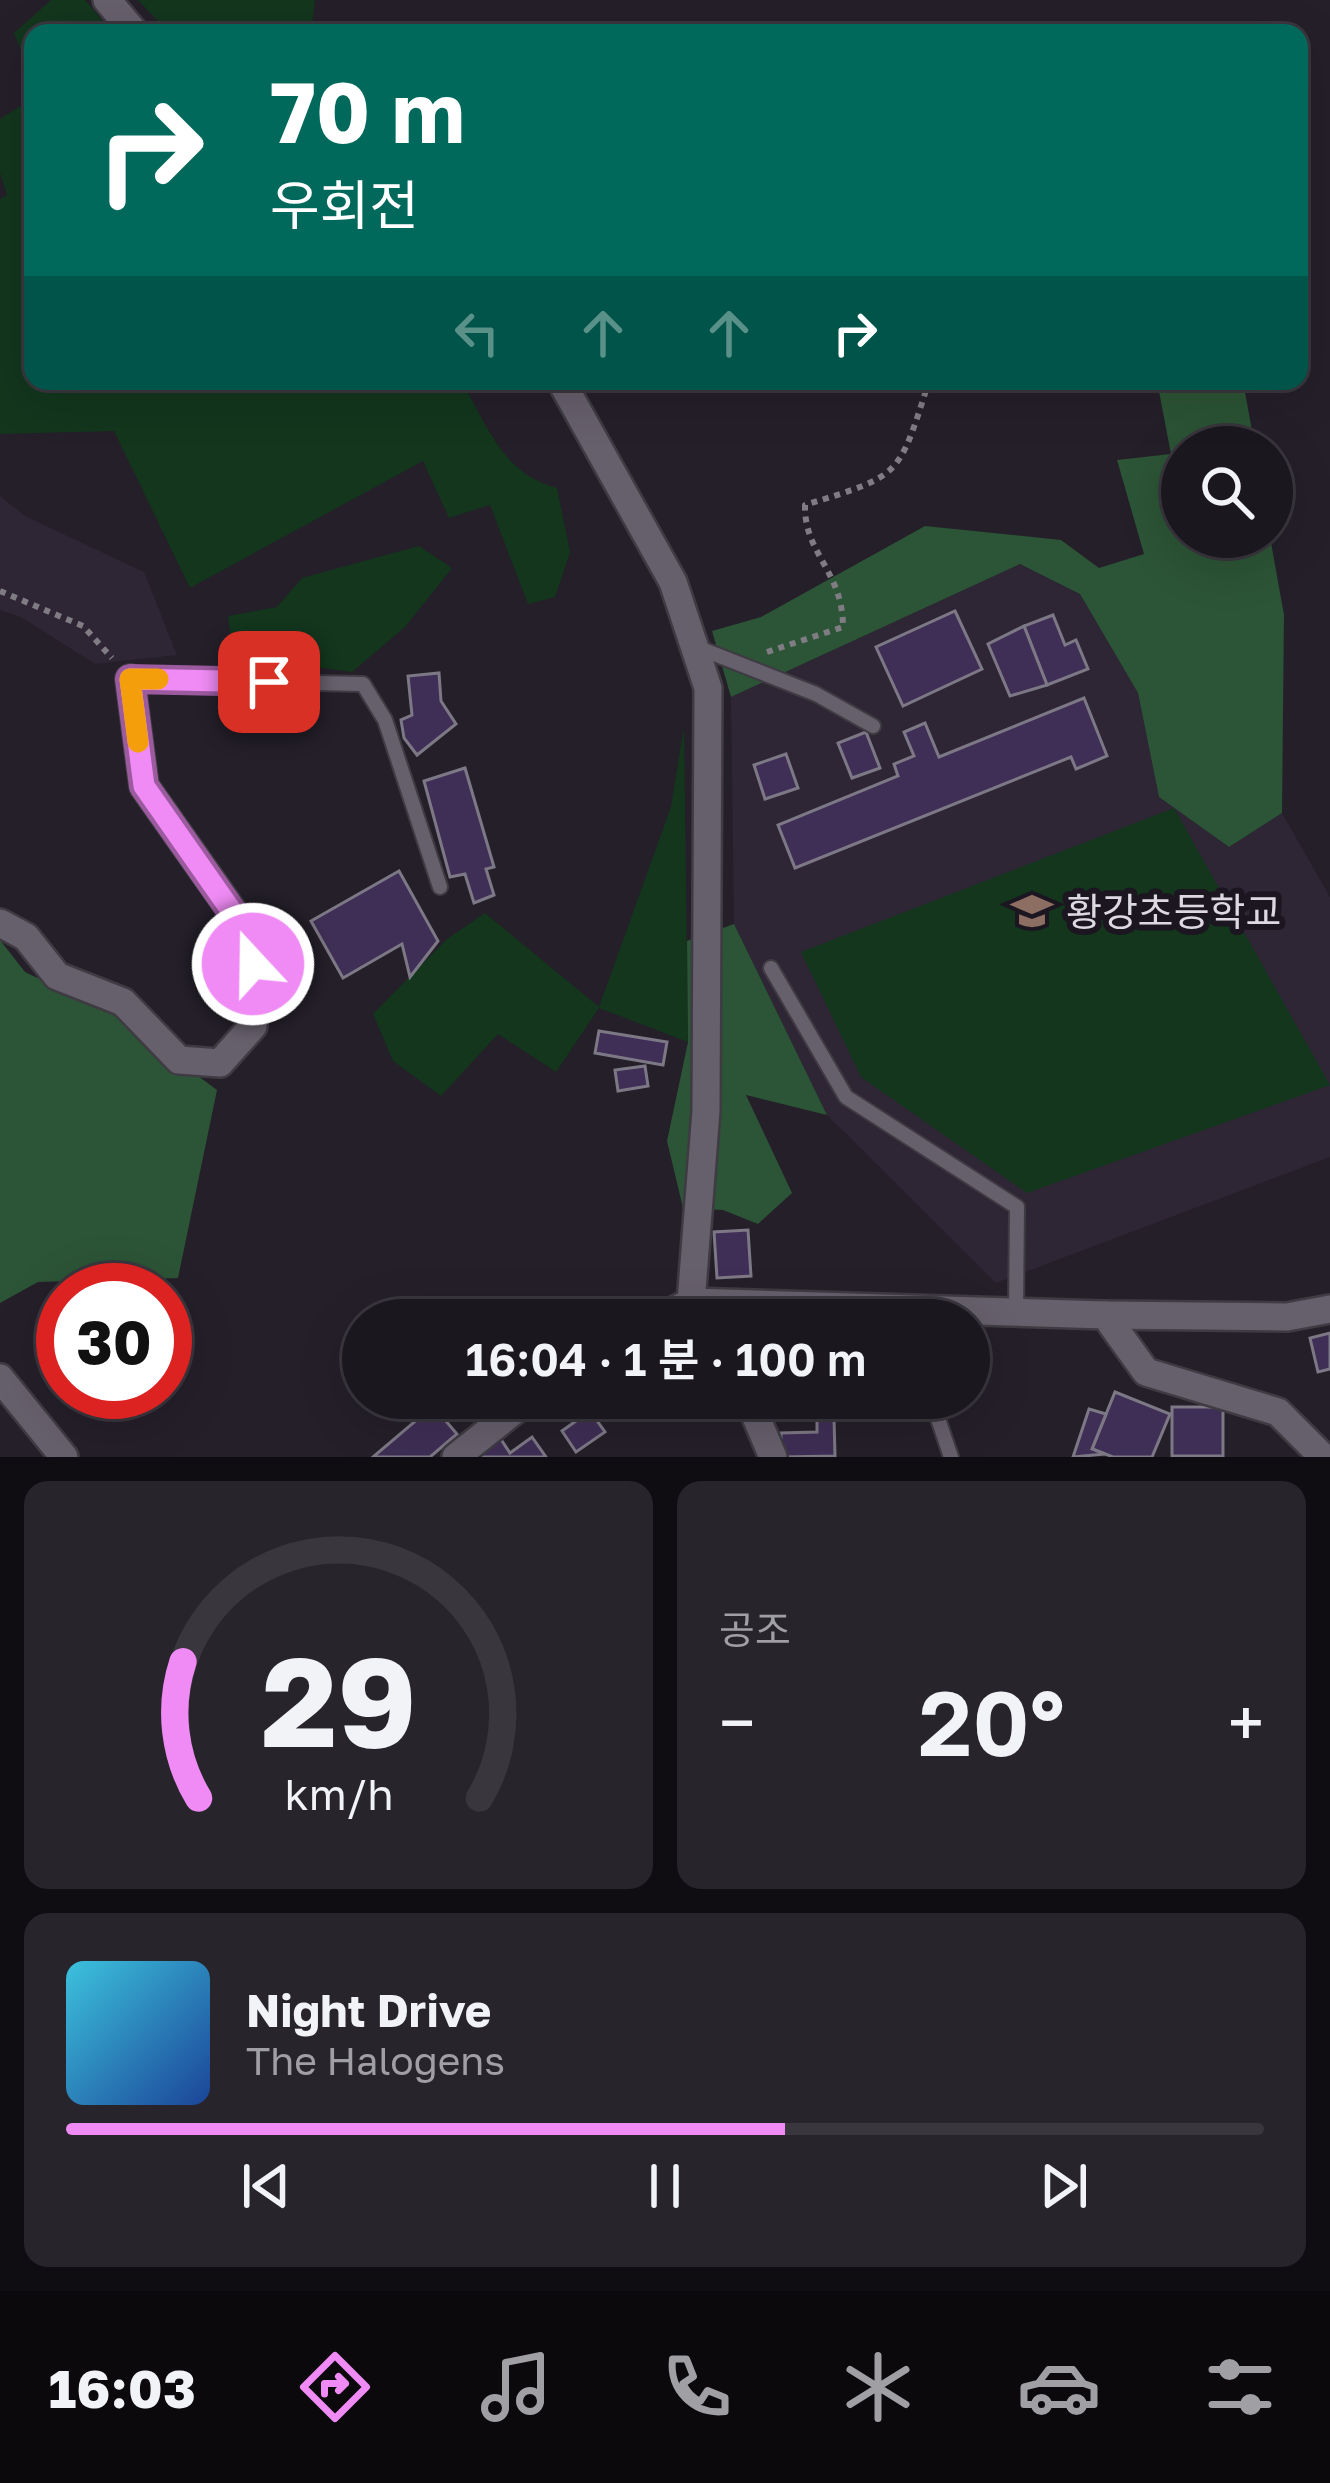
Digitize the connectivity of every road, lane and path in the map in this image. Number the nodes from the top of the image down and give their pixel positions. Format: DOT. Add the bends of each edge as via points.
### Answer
graph roads {
  1 [pos="106,0"];
  2 [pos="127,24"];
  3 [pos="566,390"];
  4 [pos="926,390"];
  5 [pos="0,591"];
  6 [pos="694,646"];
  7 [pos="735,662"];
  8 [pos="130,679"];
  9 [pos="874,726"];
  10 [pos="440,887"];
  11 [pos="0,923"];
  12 [pos="771,968"];
  13 [pos="697,1299"];
  14 [pos="1330,1309"];
  15 [pos="990,1312"];
  16 [pos="1016,1312"];
  17 [pos="1105,1315"];
  18 [pos="0,1378"];
  19 [pos="503,1419"];
  20 [pos="757,1419"];
  21 [pos="938,1419"];
  22 [pos="1318,1456"];
  23 [pos="64,1457"];
  24 [pos="455,1457"];
  25 [pos="773,1457"];
  26 [pos="951,1457"];
  1 -- 2 [label="street"];
  3 -- 6 [label="street" via="673,582"];
  4 -- 7 [label="path" via="907,452 880,482 805,505 805,528 843,595 843,627"];
  5 -- 8 [label="path" via="83,626"];
  6 -- 7 [label="lane"];
  6 -- 13 [label="street" via="708,688"];
  7 -- 9 [label="lane"];
  8 -- 10 [label="lane" via="362,684 385,720"];
  8 -- 11 [label="street" via="144,786 235,916 253,964 253,1026 220,1063 179,1060 122,1002 57,976 26,937"];
  12 -- 16 [label="lane" via="846,1096 1017,1207"];
  14 -- 17 [label="street" via="1286,1317"];
  15 -- 16 [label="street"];
  16 -- 17 [label="street"];
  17 -- 22 [label="street" via="1146,1372 1278,1412"];
  18 -- 23 [label="street"];
  19 -- 24 [label="street"];
  20 -- 25 [label="street"];
  21 -- 26 [label="lane"];
}
